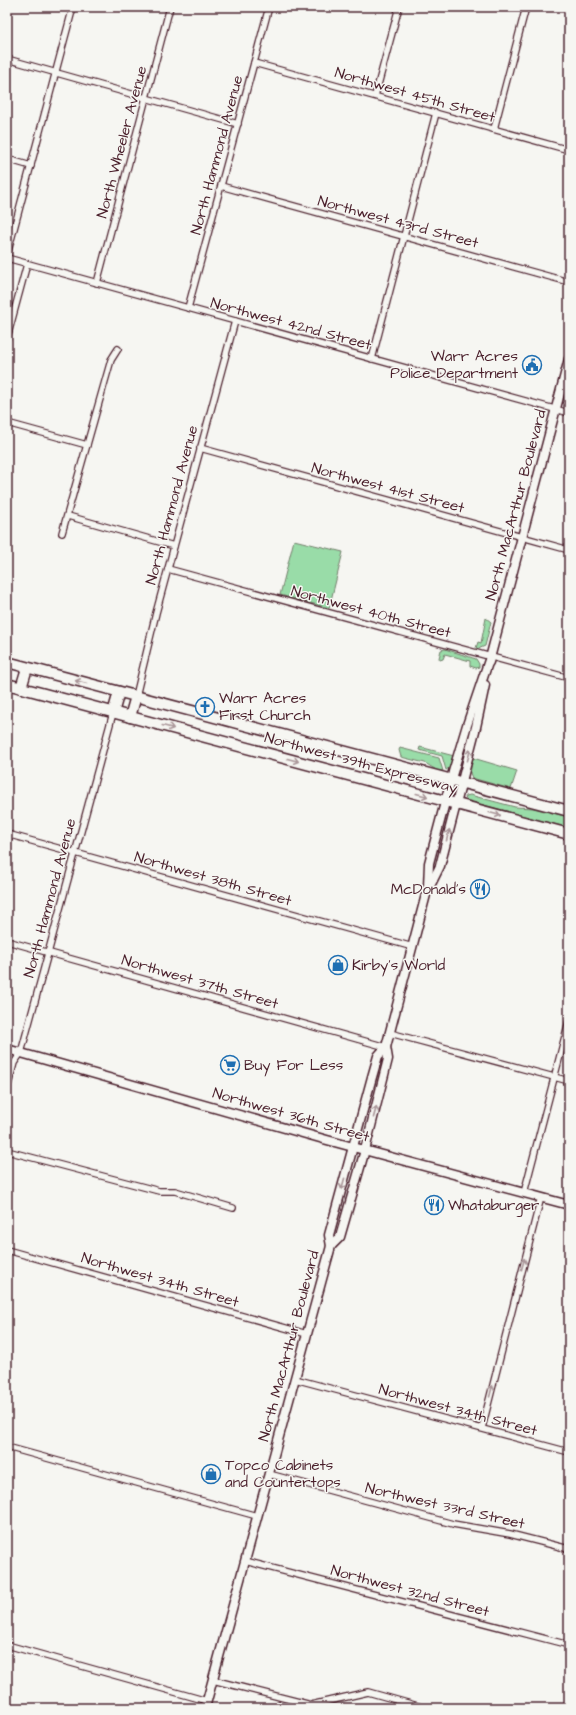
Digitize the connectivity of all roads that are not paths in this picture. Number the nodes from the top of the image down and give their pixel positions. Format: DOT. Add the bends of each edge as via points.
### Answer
graph roads {
  1 [pos="73,7"];
  2 [pos="170,7"];
  3 [pos="269,7"];
  4 [pos="399,7"];
  5 [pos="526,7"];
  6 [pos="7,59"];
  7 [pos="254,63"];
  8 [pos="56,73"];
  9 [pos="375,96"];
  10 [pos="146,98"];
  11 [pos="436,113"];
  12 [pos="238,124"];
  13 [pos="494,129"];
  14 [pos="569,150"];
  15 [pos="7,159"];
  16 [pos="31,166"];
  17 [pos="221,186"];
  18 [pos="404,236"];
  19 [pos="7,255"];
  20 [pos="7,258"];
  21 [pos="27,264"];
  22 [pos="569,282"];
  23 [pos="97,283"];
  24 [pos="188,308"];
  25 [pos="235,321"];
  26 [pos="7,338"];
  27 [pos="118,350"];
  28 [pos="372,359"];
  29 [pos="569,359"];
  30 [pos="556,410"];
  31 [pos="569,413"];
  32 [pos="7,423"];
  33 [pos="87,445"];
  34 [pos="200,448"];
  35 [pos="68,516"];
  36 [pos="62,533"];
  37 [pos="522,537"];
  38 [pos="174,546"];
  39 [pos="569,550"];
  40 [pos="168,569"];
  41 [pos="490,657"];
  42 [pos="7,662"];
  43 [pos="27,668"];
  44 [pos="569,678"];
  45 [pos="7,684"];
  46 [pos="21,688"];
  47 [pos="119,692"];
  48 [pos="136,696"];
  49 [pos="113,712"];
  50 [pos="130,717"];
  51 [pos="451,780"];
  52 [pos="462,783"];
  53 [pos="446,801"];
  54 [pos="457,804"];
  55 [pos="566,809"];
  56 [pos="7,834"];
  57 [pos="569,834"];
  58 [pos="75,853"];
  59 [pos="428,888"];
  60 [pos="7,941"];
  61 [pos="413,947"];
  62 [pos="48,952"];
  63 [pos="569,1021"];
  64 [pos="390,1033"];
  65 [pos="386,1047"];
  66 [pos="7,1049"];
  67 [pos="21,1053"];
  68 [pos="554,1077"];
  69 [pos="569,1081"];
  70 [pos="7,1088"];
  71 [pos="352,1146"];
  72 [pos="365,1150"];
  73 [pos="7,1151"];
  74 [pos="524,1193"];
  75 [pos="541,1197"];
  76 [pos="569,1205"];
  77 [pos="233,1208"];
  78 [pos="332,1246"];
  79 [pos="7,1250"];
  80 [pos="307,1334"];
  81 [pos="295,1379"];
  82 [pos="482,1428"];
  83 [pos="7,1447"];
  84 [pos="569,1452"];
  85 [pos="269,1474"];
  86 [pos="257,1516"];
  87 [pos="569,1549"];
  88 [pos="245,1561"];
  89 [pos="7,1645"];
  90 [pos="569,1645"];
  91 [pos="213,1680"];
  92 [pos="206,1704"];
  93 [pos="426,1708"];
  1 -- 8 [label="street"];
  2 -- 10 [label="street, North Wheeler Avenue"];
  3 -- 7 [label="street, North Hammond Avenue"];
  4 -- 9 [label="street"];
  5 -- 13 [label="street"];
  6 -- 8 [label="street"];
  7 -- 9 [label="street, Northwest 45th Street"];
  7 -- 12 [label="street, North Hammond Avenue"];
  8 -- 10 [label="street"];
  8 -- 16 [label="street"];
  9 -- 11 [label="street, Northwest 45th Street"];
  10 -- 12 [label="street"];
  10 -- 23 [label="street, North Wheeler Avenue"];
  11 -- 13 [label="street, Northwest 45th Street"];
  11 -- 18 [label="street"];
  12 -- 17 [label="street, North Hammond Avenue"];
  13 -- 14 [label="street, Northwest 45th Street"];
  15 -- 16 [label="street"];
  16 -- 19 [label="street"];
  17 -- 18 [label="street, Northwest 43rd Street"];
  17 -- 24 [label="street, North Hammond Avenue"];
  18 -- 22 [label="street, Northwest 43rd Street"];
  18 -- 28 [label="street"];
  20 -- 21 [label="street, Northwest 42nd Street"];
  21 -- 23 [label="street, Northwest 42nd Street"];
  21 -- 26 [label="street"];
  23 -- 24 [label="street, Northwest 42nd Street"];
  24 -- 25 [label="street, Northwest 42nd Street"];
  25 -- 28 [label="street, Northwest 42nd Street"];
  25 -- 34 [label="street, North Hammond Avenue"];
  27 -- 33 [label="street" via="111,360"];
  28 -- 30 [label="street, Northwest 42nd Street"];
  29 -- 30 [label="main road, North MacArthur Boulevard"];
  30 -- 31 [label="street, Northwest 42nd Street"];
  30 -- 37 [label="main road, North MacArthur Boulevard"];
  32 -- 33 [label="street"];
  33 -- 35 [label="street"];
  34 -- 37 [label="street, Northwest 41st Street"];
  34 -- 38 [label="street, North Hammond Avenue"];
  35 -- 36 [label="street"];
  35 -- 38 [label="street"];
  37 -- 39 [label="street, Northwest 41st Street"];
  37 -- 41 [label="main road, North MacArthur Boulevard"];
  38 -- 40 [label="street, North Hammond Avenue"];
  40 -- 41 [label="street, Northwest 40th Street"];
  40 -- 48 [label="street, North Hammond Avenue"];
  41 -- 44 [label="street, Northwest 40th Street"];
  41 -- 51 [label="main road, North MacArthur Boulevard"];
  52 -- 41 [label="main road, North MacArthur Boulevard, one-way"];
  42 -- 43 [label="highway, Northwest 39th Expressway"];
  43 -- 46 [label="highway"];
  47 -- 43 [label="highway, Northwest 39th Expressway, one-way"];
  45 -- 46 [label="highway, Northwest 39th Expressway"];
  46 -- 49 [label="highway, Northwest 39th Expressway"];
  47 -- 48 [label="highway, Northwest 39th Expressway"];
  47 -- 49 [label="highway"];
  48 -- 50 [label="highway"];
  48 -- 51 [label="highway, Northwest 39th Expressway"];
  49 -- 50 [label="highway, Northwest 39th Expressway"];
  49 -- 58 [label="street, North Hammond Avenue"];
  50 -- 53 [label="highway, Northwest 39th Expressway, one-way"];
  51 -- 52 [label="highway, Northwest 39th Expressway"];
  51 -- 53 [label="main road, North MacArthur Boulevard"];
  52 -- 54 [label="main road, North MacArthur Boulevard"];
  52 -- 55 [label="highway, Northwest 39th Expressway"];
  53 -- 54 [label="highway, Northwest 39th Expressway"];
  53 -- 59 [label="main road, North MacArthur Boulevard" via="429,863"];
  54 -- 57 [label="highway, Northwest 39th Expressway, one-way"];
  59 -- 54 [label="main road, North MacArthur Boulevard, one-way" via="440,866"];
  56 -- 58 [label="street, Northwest 38th Street"];
  58 -- 61 [label="street, Northwest 38th Street"];
  58 -- 62 [label="street, North Hammond Avenue"];
  59 -- 61 [label="main road, North MacArthur Boulevard"];
  60 -- 62 [label="street, Northwest 37th Street"];
  61 -- 64 [label="main road, North MacArthur Boulevard"];
  62 -- 65 [label="street, Northwest 37th Street"];
  62 -- 67 [label="street, North Hammond Avenue"];
  63 -- 68 [label="street"];
  64 -- 65 [label="main road, North MacArthur Boulevard"];
  64 -- 68 [label="street"];
  65 -- 71 [label="main road, North MacArthur Boulevard" via="378,1056"];
  72 -- 65 [label="main road, North MacArthur Boulevard, one-way" via="388,1059"];
  66 -- 67 [label="main road, Northwest 36th Street"];
  67 -- 70 [label="street, North Hammond Avenue" via="14,1063"];
  67 -- 71 [label="main road, Northwest 36th Street"];
  68 -- 69 [label="street"];
  68 -- 74 [label="street"];
  71 -- 72 [label="main road, Northwest 36th Street"];
  71 -- 78 [label="main road, North MacArthur Boulevard, one-way" via="330,1235"];
  72 -- 74 [label="main road, Northwest 36th Street"];
  72 -- 78 [label="main road, North MacArthur Boulevard" via="340,1237"];
  73 -- 77 [label="street" via="160,1191 175,1191"];
  74 -- 75 [label="main road, Northwest 36th Street"];
  75 -- 76 [label="main road, Northwest 36th Street"];
  82 -- 75 [label="street, one-way"];
  78 -- 80 [label="main road, North MacArthur Boulevard"];
  79 -- 80 [label="street, Northwest 34th Street"];
  80 -- 81 [label="main road, North MacArthur Boulevard"];
  81 -- 82 [label="street, Northwest 34th Street"];
  81 -- 85 [label="main road, North MacArthur Boulevard"];
  82 -- 84 [label="street, Northwest 34th Street"];
  83 -- 86 [label="street"];
  85 -- 86 [label="main road, North MacArthur Boulevard"];
  85 -- 87 [label="street, Northwest 33rd Street" via="453,1524 510,1534"];
  86 -- 88 [label="main road, North MacArthur Boulevard"];
  88 -- 90 [label="street, Northwest 32nd Street"];
  88 -- 91 [label="main road, North MacArthur Boulevard"];
  89 -- 92 [label="street"];
  91 -- 92 [label="main road, North MacArthur Boulevard"];
  91 -- 93 [label="street" via="311,1705 368,1692"];
}
